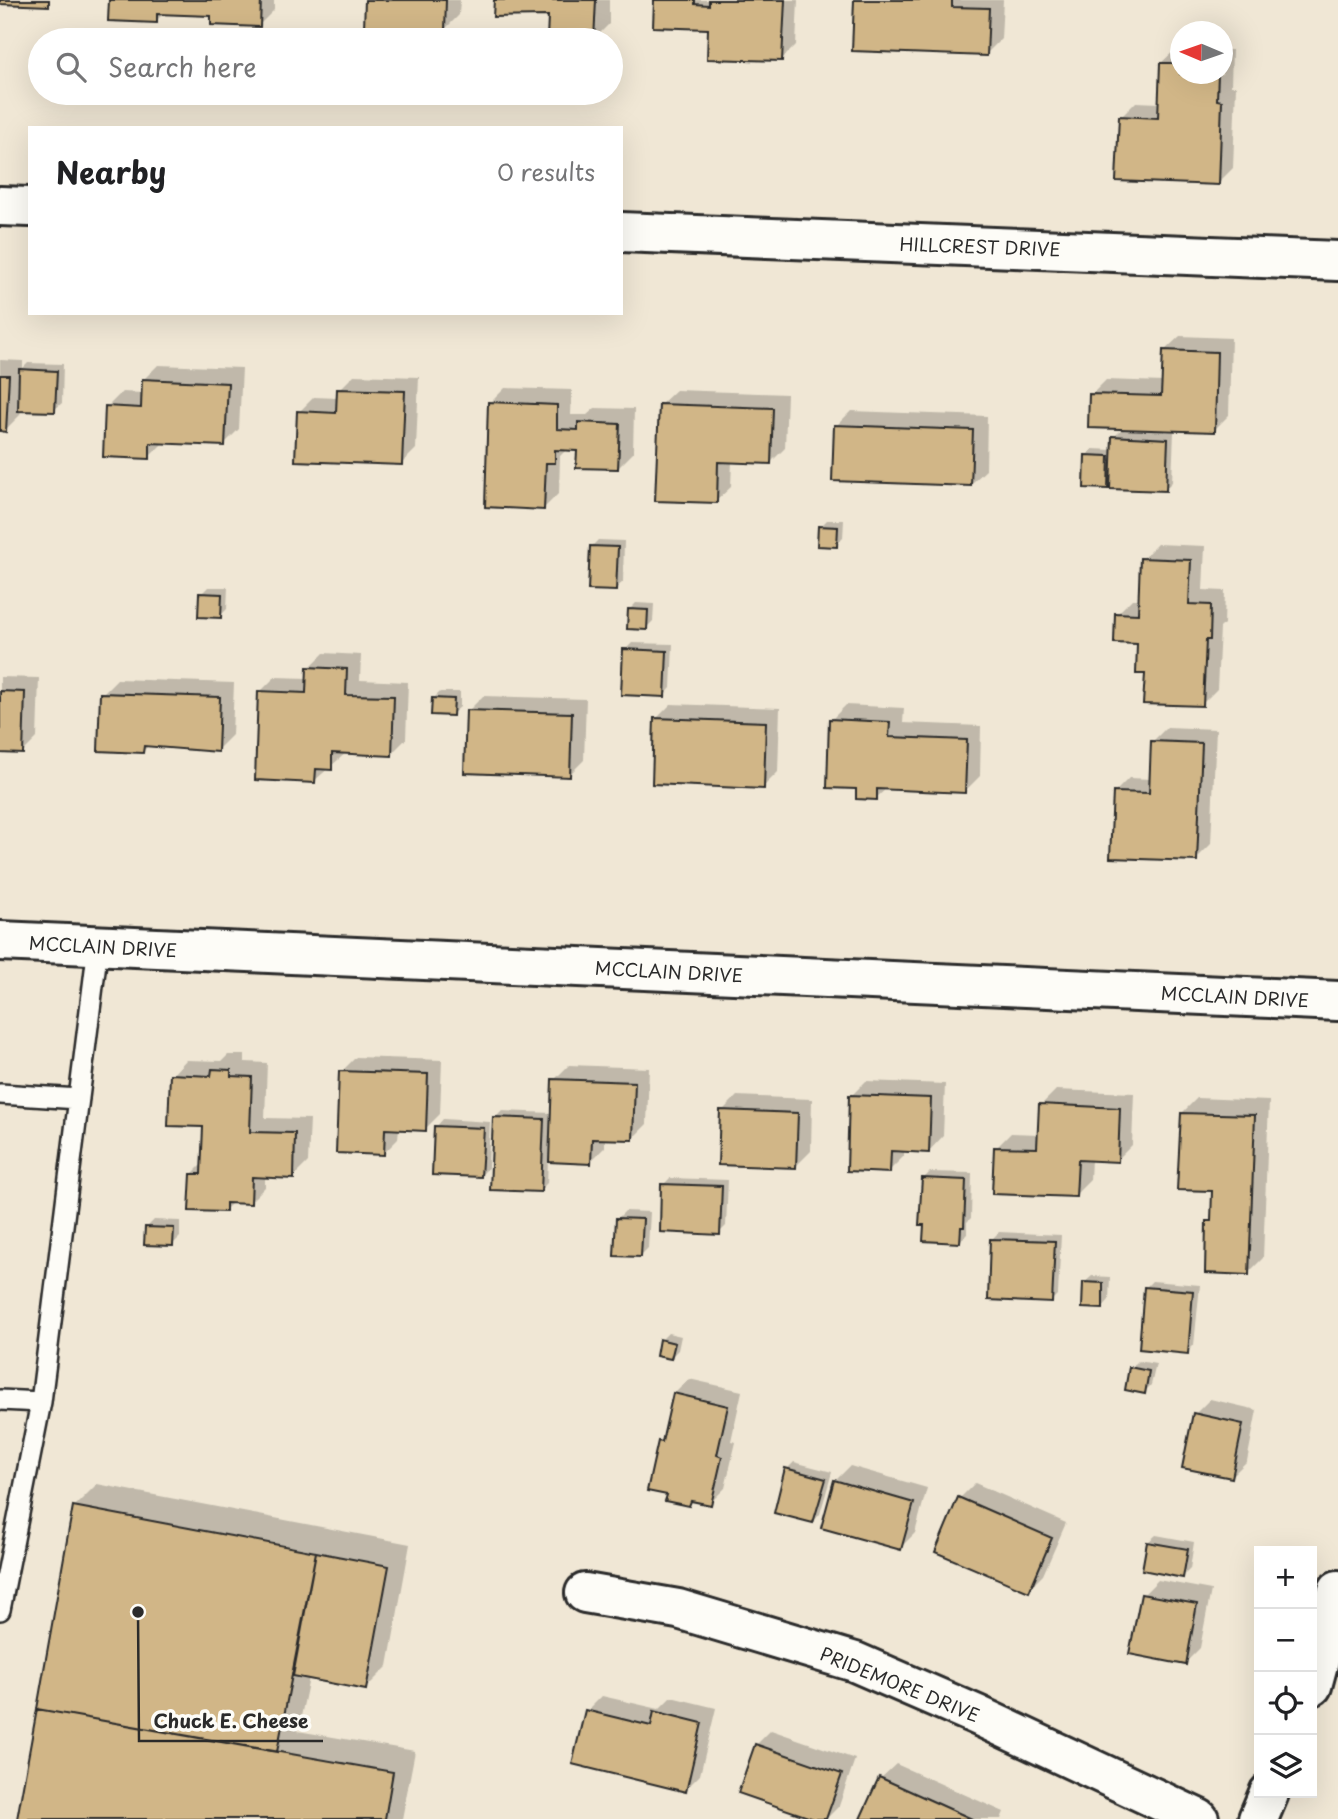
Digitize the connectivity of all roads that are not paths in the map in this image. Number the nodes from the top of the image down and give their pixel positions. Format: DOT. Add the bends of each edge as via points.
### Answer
graph roads {
  1 [pos="0,206"];
  2 [pos="28,207"];
  3 [pos="623,232"];
  4 [pos="1338,261"];
  5 [pos="0,941"];
  6 [pos="98,946"];
  7 [pos="1338,1001"];
  8 [pos="0,1094"];
  9 [pos="79,1098"];
  10 [pos="0,1400"];
  11 [pos="41,1402"];
  12 [pos="1338,1590"];
  13 [pos="585,1592"];
  14 [pos="0,1610"];
  15 [pos="1316,1672"];
  16 [pos="1267,1798"];
  17 [pos="1199,1819"];
  18 [pos="1258,1819"];
  1 -- 2 [label="street"];
  3 -- 4 [label="street, HILLCREST DRIVE"];
  5 -- 6 [label="street, MCCLAIN DRIVE"];
  6 -- 7 [label="street, MCCLAIN DRIVE"];
  6 -- 9 [label="lane"];
  8 -- 9 [label="lane"];
  9 -- 11 [label="lane"];
  10 -- 11 [label="lane"];
  11 -- 14 [label="lane"];
  12 -- 15 [label="street"];
  13 -- 17 [label="street, PRIDEMORE DRIVE" via="678,1609 855,1662"];
  16 -- 18 [label="street"];
}
